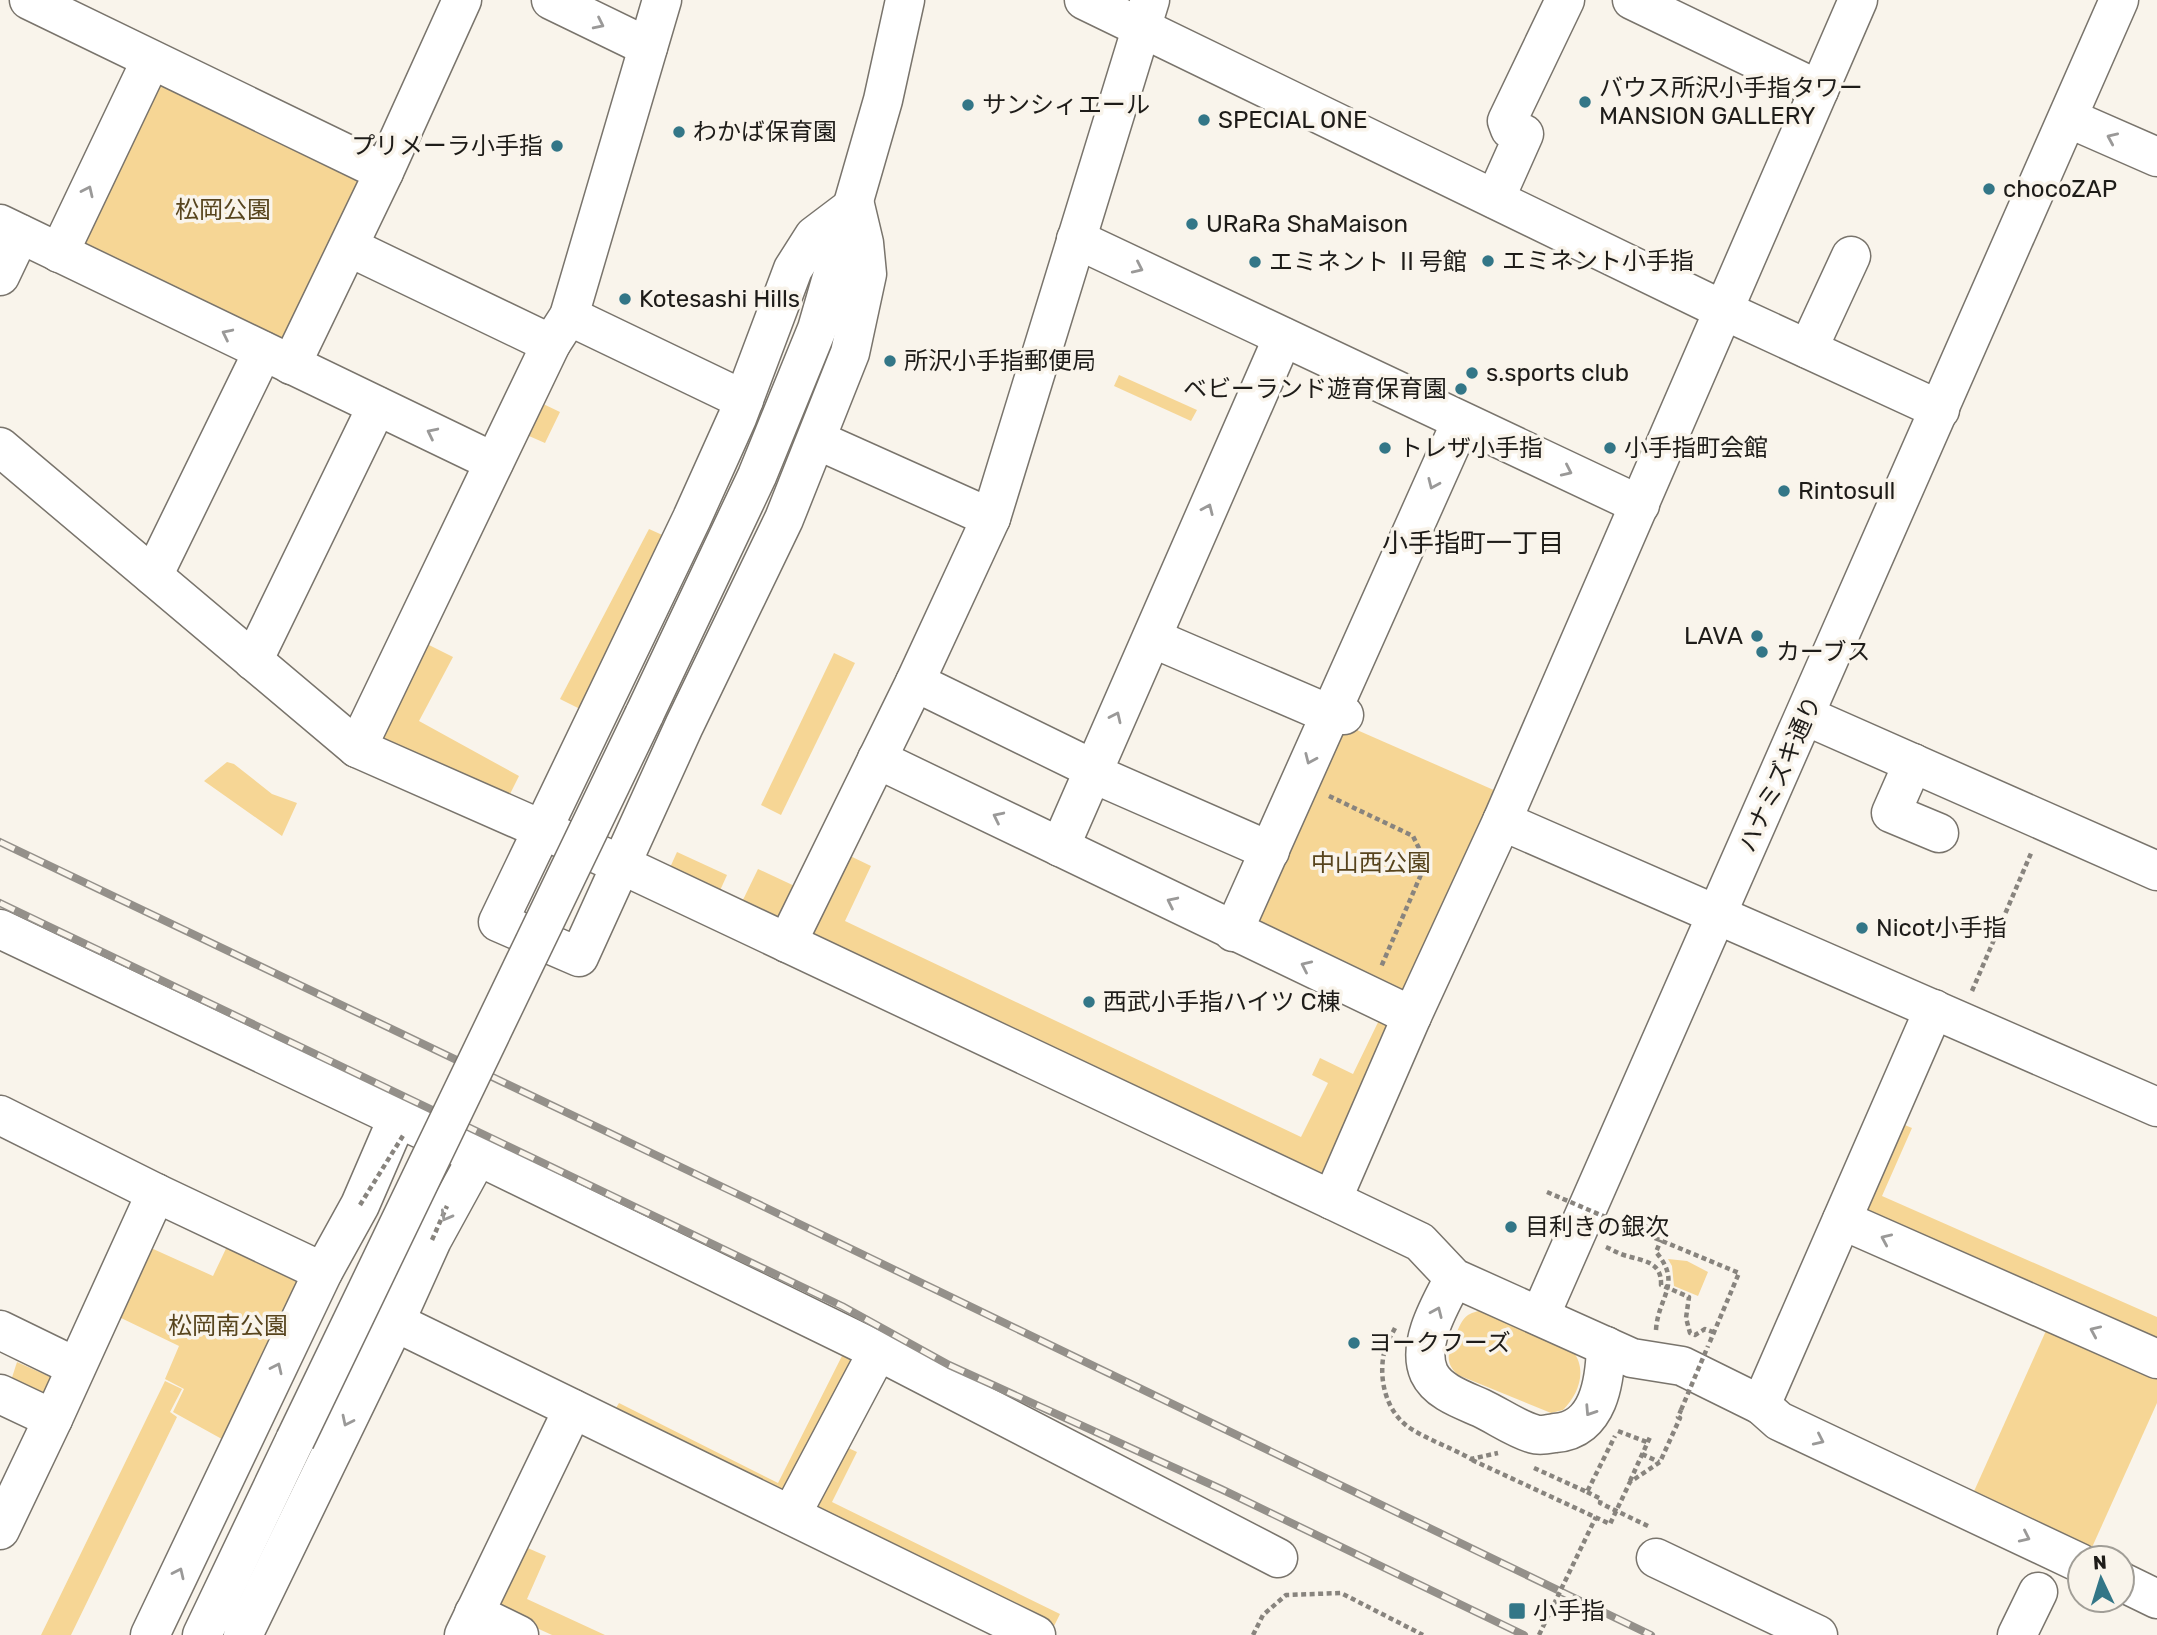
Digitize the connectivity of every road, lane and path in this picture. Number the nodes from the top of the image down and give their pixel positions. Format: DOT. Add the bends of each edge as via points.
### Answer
graph roads {
  1 [pos="29,0"];
  2 [pos="462,0"];
  3 [pos="551,0"];
  4 [pos="662,0"];
  5 [pos="905,0"];
  6 [pos="1084,0"];
  7 [pos="1632,0"];
  8 [pos="1858,0"];
  9 [pos="2119,0"];
  10 [pos="1575,2"];
  11 [pos="1146,14"];
  12 [pos="648,47"];
  13 [pos="151,60"];
  14 [pos="1819,90"];
  15 [pos="2068,118"];
  16 [pos="2157,157"];
  17 [pos="384,172"];
  18 [pos="1484,194"];
  19 [pos="855,205"];
  20 [pos="10,229"];
  21 [pos="1076,239"];
  22 [pos="349,247"];
  23 [pos="59,253"];
  24 [pos="1851,256"];
  25 [pos="0,276"];
  26 [pos="1723,310"];
  27 [pos="560,330"];
  28 [pos="1283,337"];
  29 [pos="1808,349"];
  30 [pos="277,358"];
  31 [pos="744,400"];
  32 [pos="377,406"];
  33 [pos="1940,410"];
  34 [pos="1461,422"];
  35 [pos="817,440"];
  36 [pos="0,447"];
  37 [pos="494,462"];
  38 [pos="1640,505"];
  39 [pos="990,518"];
  40 [pos="153,576"];
  41 [pos="1152,638"];
  42 [pos="253,661"];
  43 [pos="915,682"];
  44 [pos="1337,715"];
  45 [pos="1805,716"];
  46 [pos="357,748"];
  47 [pos="877,759"];
  48 [pos="1913,763"];
  49 [pos="1092,771"];
  50 [pos="1299,783"];
  51 [pos="1502,821"];
  52 [pos="2045,821"];
  53 [pos="543,829"];
  54 [pos="1939,833"];
  55 [pos="1060,847"];
  56 [pos="1270,851"];
  57 [pos="620,864"];
  58 [pos="2157,871"];
  59 [pos="1718,915"];
  60 [pos="0,929"];
  61 [pos="1233,932"];
  62 [pos="788,943"];
  63 [pos="1379,973"];
  64 [pos="1947,1015"];
  65 [pos="1412,1016"];
  66 [pos="2157,1107"];
  67 [pos="0,1115"];
  68 [pos="403,1122"];
  69 [pos="478,1156"];
  70 [pos="1547,1192"];
  71 [pos="156,1193"];
  72 [pos="1332,1200"];
  73 [pos="360,1205"];
  74 [pos="1842,1220"];
  75 [pos="1646,1224"];
  76 [pos="1642,1232"];
  77 [pos="1661,1240"];
  78 [pos="1601,1245"];
  79 [pos="323,1272"];
  80 [pos="1454,1278"];
  81 [pos="1669,1288"];
  82 [pos="1540,1316"];
  83 [pos="1656,1320"];
  84 [pos="395,1322"];
  85 [pos="0,1330"];
  86 [pos="1713,1332"];
  87 [pos="1606,1346"];
  88 [pos="878,1351"];
  89 [pos="2157,1359"];
  90 [pos="76,1367"];
  91 [pos="0,1394"];
  92 [pos="1761,1405"];
  93 [pos="572,1409"];
  94 [pos="54,1419"];
  95 [pos="1618,1431"];
  96 [pos="1651,1435"];
  97 [pos="1647,1444"];
  98 [pos="1642,1454"];
  99 [pos="1471,1459"];
  100 [pos="1660,1462"];
  101 [pos="1630,1482"];
  102 [pos="1587,1492"];
  103 [pos="791,1516"];
  104 [pos="1596,1517"];
  105 [pos="0,1530"];
  106 [pos="2066,1556"];
  107 [pos="1278,1558"];
  108 [pos="1656,1558"];
  109 [pos="2136,1589"];
  110 [pos="2038,1592"];
  111 [pos="2157,1599"];
  112 [pos="469,1624"];
  113 [pos="150,1635"];
  114 [pos="202,1635"];
  115 [pos="243,1635"];
  116 [pos="519,1635"];
  117 [pos="1036,1635"];
  118 [pos="1253,1635"];
  119 [pos="1423,1635"];
  120 [pos="1539,1635"];
  121 [pos="1818,1635"];
  122 [pos="2017,1635"];
  1 -- 13 [label="street"];
  2 -- 17 [label="street"];
  3 -- 12 [label="street, one-way"];
  4 -- 12 [label="street"];
  5 -- 19 [label="street"];
  6 -- 11 [label="street"];
  7 -- 14 [label="street"];
  8 -- 14 [label="street"];
  9 -- 15 [label="street, ハナミズキ通り"];
  10 -- 18 [label="street"];
  11 -- 18 [label="street"];
  11 -- 21 [label="street"];
  12 -- 27 [label="street"];
  13 -- 17 [label="street"];
  23 -- 13 [label="street, one-way"];
  14 -- 26 [label="street"];
  16 -- 15 [label="street, one-way"];
  15 -- 33 [label="street, ハナミズキ通り"];
  17 -- 22 [label="street"];
  18 -- 26 [label="street"];
  19 -- 31 [label="street" via="814,236 793,269"];
  19 -- 35 [label="street" via="866,274 849,353"];
  19 -- 114 [label="street, bridge" via="817,329 757,476"];
  20 -- 23 [label="street"];
  20 -- 25 [label="street"];
  21 -- 28 [label="street, one-way"];
  21 -- 39 [label="street"];
  22 -- 27 [label="street"];
  22 -- 30 [label="street"];
  30 -- 23 [label="street, one-way"];
  24 -- 29 [label="street"];
  26 -- 29 [label="street"];
  26 -- 38 [label="street"];
  27 -- 31 [label="street"];
  27 -- 37 [label="street"];
  28 -- 34 [label="street"];
  41 -- 28 [label="street, one-way"];
  29 -- 33 [label="street"];
  30 -- 32 [label="street"];
  30 -- 40 [label="street"];
  31 -- 53 [label="street"];
  37 -- 32 [label="street, one-way"];
  32 -- 42 [label="street"];
  33 -- 45 [label="street, ハナミズキ通り"];
  34 -- 38 [label="street, one-way"];
  34 -- 44 [label="street, one-way"];
  35 -- 39 [label="street"];
  35 -- 57 [label="street" via="755,582"];
  36 -- 40 [label="street"];
  37 -- 46 [label="street"];
  38 -- 51 [label="street"];
  39 -- 43 [label="street"];
  40 -- 42 [label="street"];
  41 -- 44 [label="street"];
  49 -- 41 [label="street, one-way"];
  42 -- 46 [label="street"];
  43 -- 47 [label="street"];
  43 -- 49 [label="street"];
  44 -- 50 [label="street, one-way"];
  45 -- 48 [label="street"];
  45 -- 59 [label="street, ハナミズキ通り"];
  46 -- 53 [label="street"];
  55 -- 47 [label="street, one-way"];
  47 -- 62 [label="street"];
  48 -- 52 [label="street"];
  48 -- 54 [label="street" via="1891,813"];
  49 -- 55 [label="street"];
  49 -- 56 [label="street"];
  50 -- 56 [label="street"];
  50 -- 63 [label="path" via="1413,836 1426,863"];
  51 -- 59 [label="street"];
  51 -- 65 [label="street"];
  52 -- 58 [label="street"];
  52 -- 64 [label="path"];
  53 -- 57 [label="street"];
  53 -- 57 [label="street" via="498,922 579,957"];
  61 -- 55 [label="street, one-way"];
  56 -- 61 [label="street"];
  57 -- 62 [label="street"];
  59 -- 64 [label="street"];
  59 -- 82 [label="street, ハナミズキ通り"];
  60 -- 68 [label="street"];
  65 -- 61 [label="street, one-way"];
  62 -- 72 [label="street"];
  64 -- 66 [label="street"];
  64 -- 74 [label="street"];
  65 -- 72 [label="street"];
  67 -- 71 [label="street"];
  68 -- 69 [label="street"];
  68 -- 73 [label="street"];
  68 -- 73 [label="path, bridge"];
  69 -- 84 [label="street, one-way" via="432,1240"];
  69 -- 88 [label="street"];
  70 -- 76 [label="path, bridge"];
  71 -- 79 [label="street"];
  71 -- 90 [label="street"];
  72 -- 80 [label="street" via="1420,1242"];
  73 -- 79 [label="street"];
  89 -- 74 [label="street, one-way"];
  74 -- 92 [label="street"];
  75 -- 76 [label="path"];
  76 -- 77 [label="path"];
  77 -- 81 [label="path" via="1656,1252 1668,1270"];
  77 -- 86 [label="path" via="1740,1273"];
  78 -- 81 [label="path" via="1650,1262 1660,1273 1661,1285"];
  113 -- 79 [label="street, one-way"];
  80 -- 82 [label="street"];
  87 -- 80 [label="street, one-way" via="1601,1393 1586,1420 1565,1432 1535,1435 1442,1389 1429,1373 1425,1353 1433,1318"];
  81 -- 83 [label="path"];
  81 -- 86 [label="path" via="1689,1297 1686,1318 1690,1333"];
  82 -- 87 [label="street"];
  84 -- 93 [label="street"];
  84 -- 115 [label="street, one-way"];
  85 -- 90 [label="street"];
  86 -- 100 [label="path, bridge"];
  87 -- 92 [label="street" via="1632,1358 1682,1366"];
  88 -- 103 [label="street"];
  88 -- 107 [label="street"];
  90 -- 94 [label="street"];
  91 -- 94 [label="street"];
  92 -- 106 [label="street, one-way" via="1779,1421"];
  93 -- 103 [label="street"];
  93 -- 112 [label="street"];
  94 -- 105 [label="street"];
  95 -- 97 [label="path"];
  96 -- 97 [label="path"];
  97 -- 98 [label="path"];
  98 -- 100 [label="path"];
  98 -- 101 [label="path"];
  99 -- 104 [label="path"];
  100 -- 101 [label="path"];
  101 -- 104 [label="path" via="1611,1524"];
  102 -- 108 [label="path" via="1601,1499 1600,1503 1656,1529 1645,1553"];
  103 -- 117 [label="street"];
  104 -- 120 [label="path, bridge"];
  108 -- 121 [label="street"];
  109 -- 111 [label="street"];
  110 -- 122 [label="street"];
  112 -- 116 [label="street"];
  118 -- 119 [label="path" via="1264,1615 1286,1595 1341,1593"];
}
